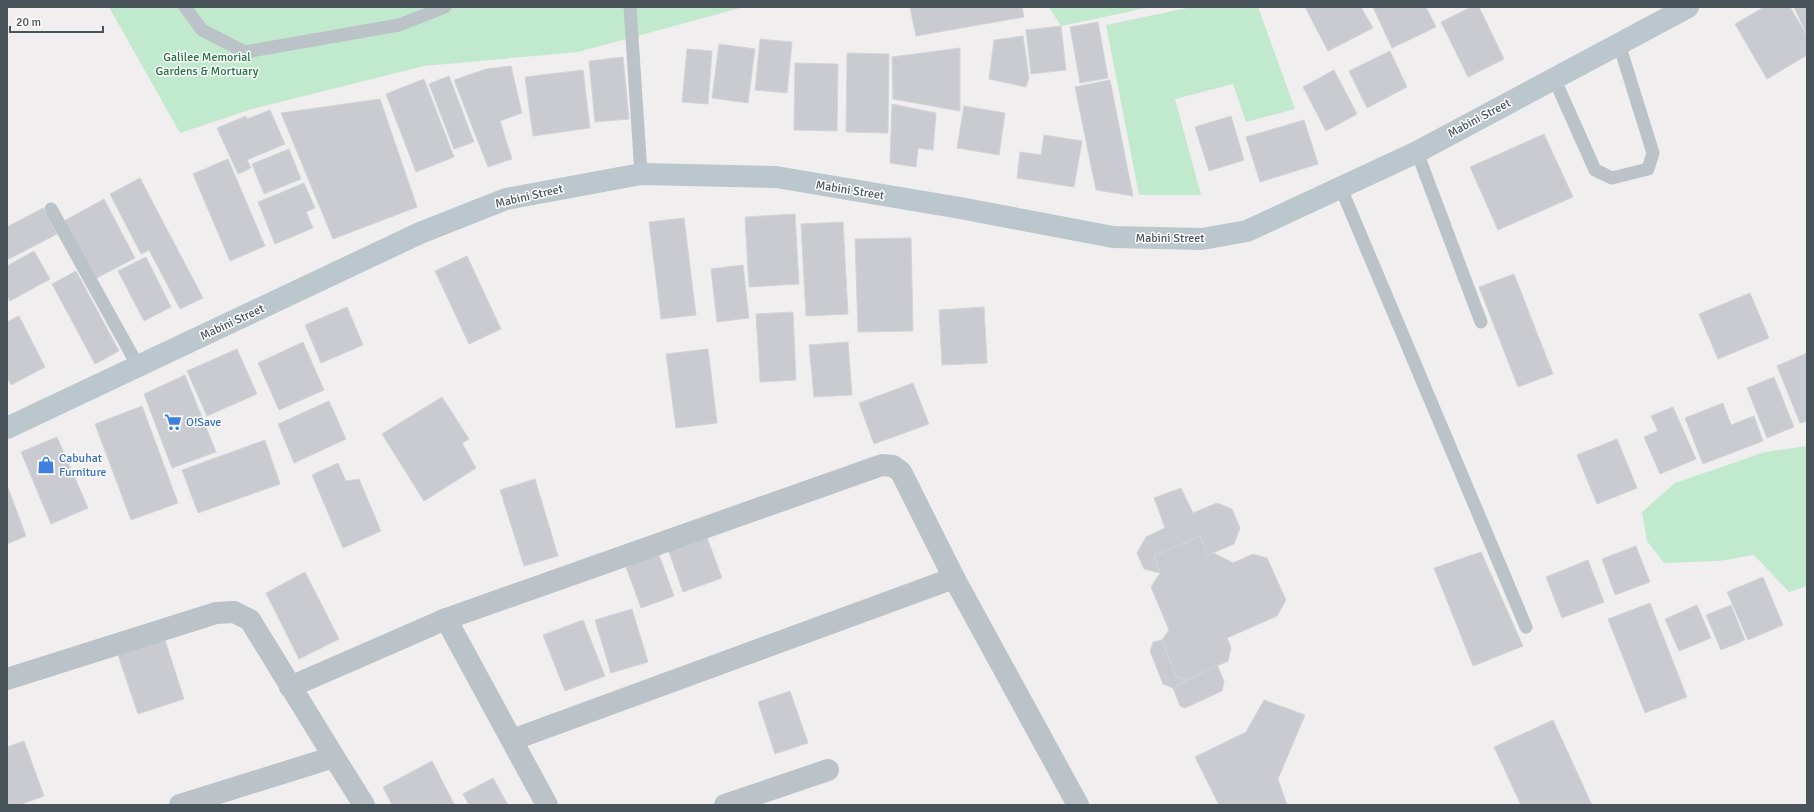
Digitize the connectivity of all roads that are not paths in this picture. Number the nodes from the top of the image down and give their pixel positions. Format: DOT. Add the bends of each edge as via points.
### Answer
graph roads {
  1 [pos="185,7"];
  2 [pos="445,7"];
  3 [pos="630,7"];
  4 [pos="1688,7"];
  5 [pos="1619,44"];
  6 [pos="1554,78"];
  7 [pos="1417,152"];
  8 [pos="641,174"];
  9 [pos="1340,186"];
  10 [pos="51,209"];
  11 [pos="1481,322"];
  12 [pos="138,366"];
  13 [pos="7,428"];
  14 [pos="954,578"];
  15 [pos="446,619"];
  16 [pos="1526,627"];
  17 [pos="7,679"];
  18 [pos="290,687"];
  19 [pos="512,740"];
  20 [pos="334,757"];
  21 [pos="828,770"];
  22 [pos="180,805"];
  23 [pos="364,805"];
  24 [pos="547,805"];
  25 [pos="725,805"];
  26 [pos="1078,805"];
  1 -- 2 [label="lane" via="202,30 245,52 399,24"];
  3 -- 8 [label="lane"];
  4 -- 5 [label="main road, Mabini Street"];
  5 -- 6 [label="main road, Mabini Street"];
  5 -- 6 [label="lane" via="1653,153 1648,169 1612,178 1595,170"];
  6 -- 7 [label="main road, Mabini Street"];
  7 -- 9 [label="main road, Mabini Street"];
  7 -- 11 [label="lane"];
  8 -- 9 [label="main road, Mabini Street" via="776,177 1113,237 1194,239 1247,231"];
  8 -- 12 [label="main road, Mabini Street" via="499,202 420,233"];
  9 -- 16 [label="lane"];
  10 -- 12 [label="lane"];
  12 -- 13 [label="main road, Mabini Street"];
  14 -- 15 [label="street" via="901,472 893,466 882,465"];
  14 -- 19 [label="street"];
  14 -- 26 [label="street"];
  15 -- 18 [label="street"];
  15 -- 19 [label="street"];
  17 -- 18 [label="street" via="216,613 234,612 250,620"];
  18 -- 20 [label="street"];
  19 -- 24 [label="street"];
  20 -- 22 [label="street"];
  20 -- 23 [label="street"];
  21 -- 25 [label="street"];
}
